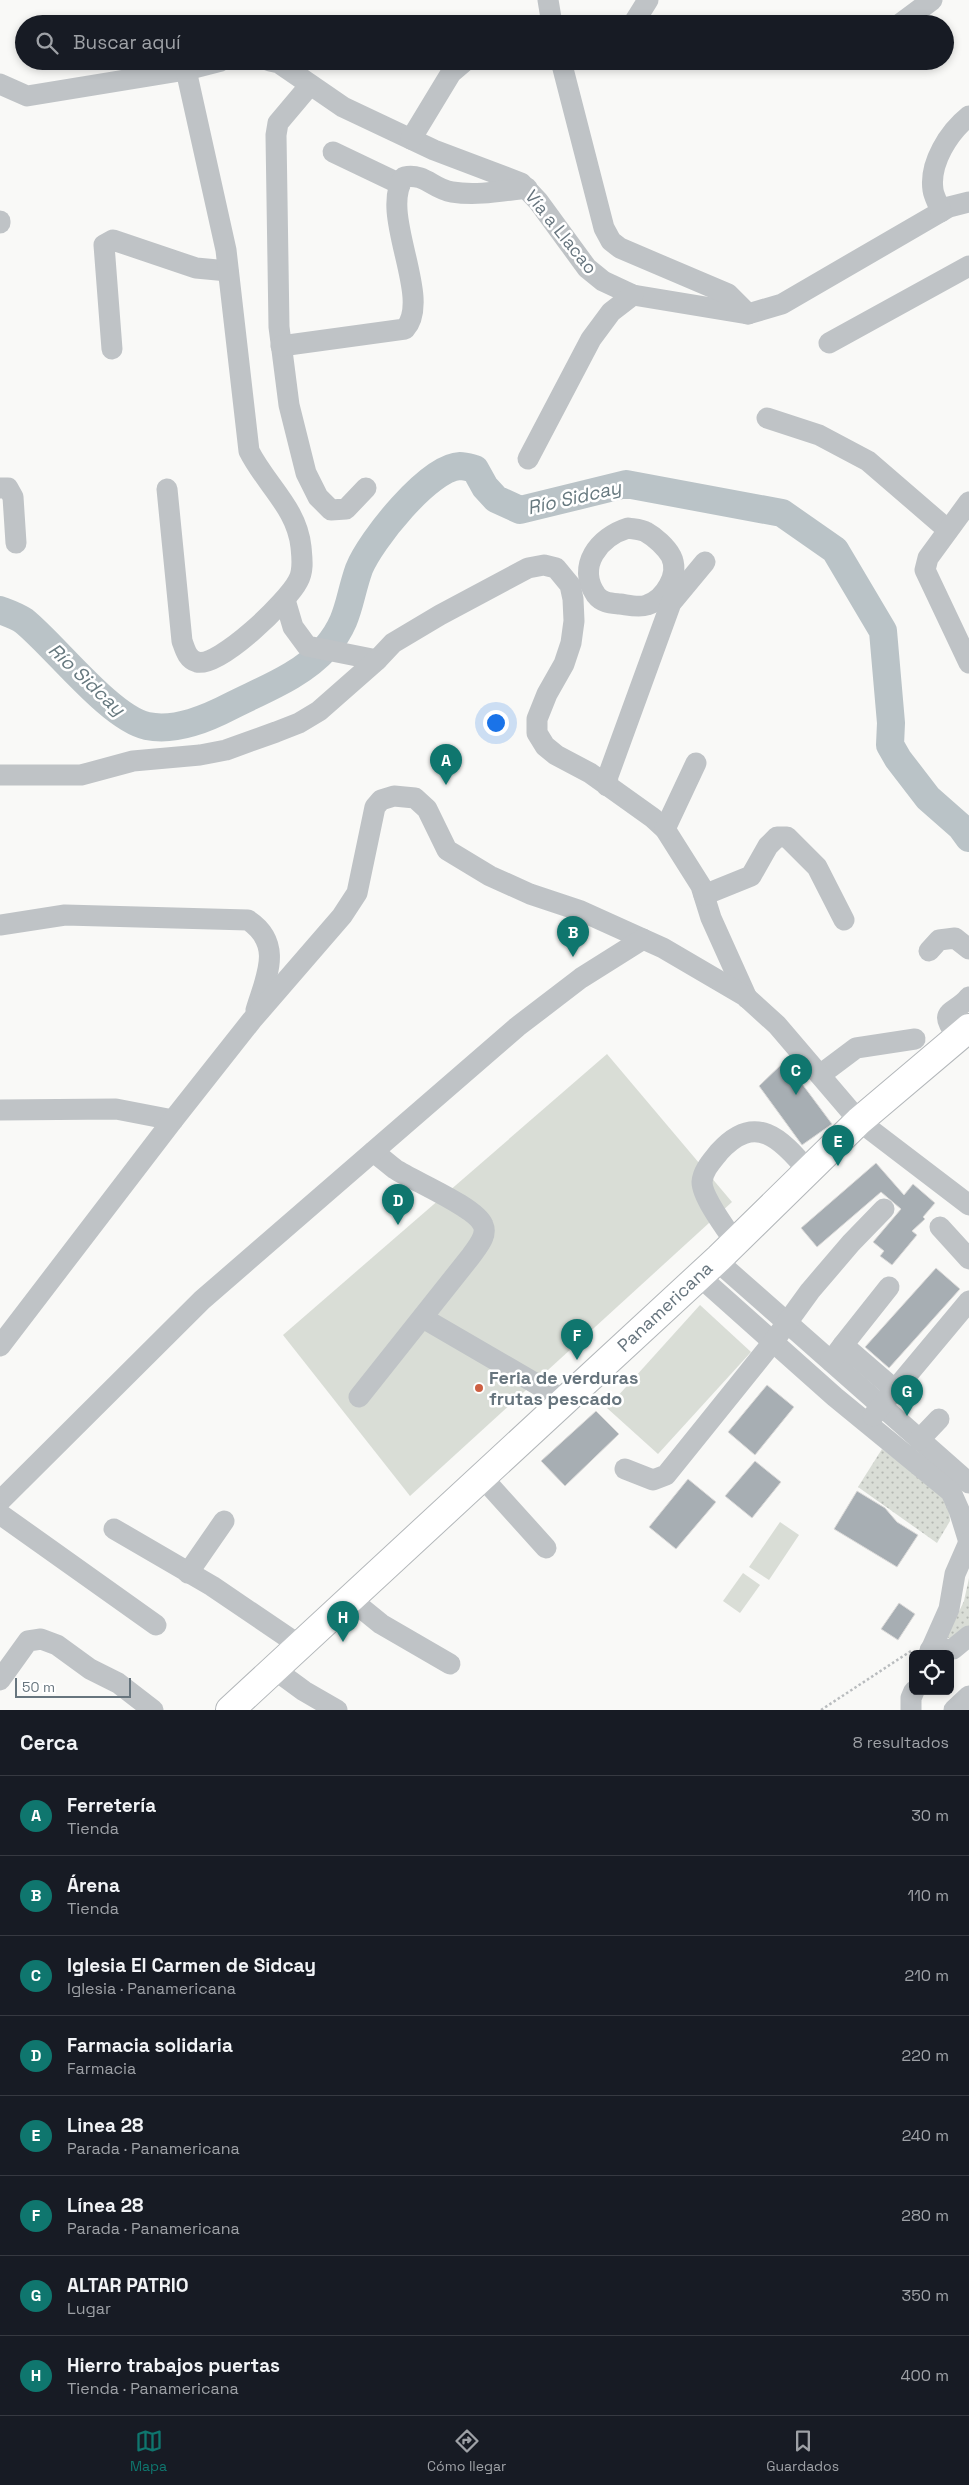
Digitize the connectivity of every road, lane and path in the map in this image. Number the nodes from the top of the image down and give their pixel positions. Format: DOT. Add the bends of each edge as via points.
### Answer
graph roads {
  1 [pos="648,0"];
  2 [pos="932,0"];
  3 [pos="639,15"];
  4 [pos="912,15"];
  5 [pos="186,70"];
  6 [pos="289,70"];
  7 [pos="454,70"];
  8 [pos="563,70"];
  9 [pos="0,84"];
  10 [pos="310,85"];
  11 [pos="969,116"];
  12 [pos="411,139"];
  13 [pos="333,152"];
  14 [pos="400,184"];
  15 [pos="527,188"];
  16 [pos="969,202"];
  17 [pos="941,212"];
  18 [pos="969,267"];
  19 [pos="228,271"];
  20 [pos="633,295"];
  21 [pos="748,314"];
  22 [pos="830,343"];
  23 [pos="281,346"];
  24 [pos="112,349"];
  25 [pos="767,418"];
  26 [pos="528,459"];
  27 [pos="0,488"];
  28 [pos="366,488"];
  29 [pos="167,489"];
  30 [pos="969,502"];
  31 [pos="948,530"];
  32 [pos="16,543"];
  33 [pos="705,562"];
  34 [pos="286,600"];
  35 [pos="377,660"];
  36 [pos="969,663"];
  37 [pos="696,763"];
  38 [pos="0,775"];
  39 [pos="607,786"];
  40 [pos="665,829"];
  41 [pos="704,895"];
  42 [pos="844,920"];
  43 [pos="0,925"];
  44 [pos="643,939"];
  45 [pos="969,948"];
  46 [pos="929,951"];
  47 [pos="969,997"];
  48 [pos="747,998"];
  49 [pos="252,1020"];
  50 [pos="964,1032"];
  51 [pos="915,1039"];
  52 [pos="820,1075"];
  53 [pos="0,1110"];
  54 [pos="173,1120"];
  55 [pos="859,1121"];
  56 [pos="373,1152"];
  57 [pos="808,1171"];
  58 [pos="969,1205"];
  59 [pos="884,1209"];
  60 [pos="940,1227"];
  61 [pos="717,1259"];
  62 [pos="969,1259"];
  63 [pos="889,1287"];
  64 [pos="969,1301"];
  65 [pos="423,1318"];
  66 [pos="788,1323"];
  67 [pos="773,1342"];
  68 [pos="0,1346"];
  69 [pos="837,1353"];
  70 [pos="894,1389"];
  71 [pos="359,1397"];
  72 [pos="564,1400"];
  73 [pos="880,1405"];
  74 [pos="939,1419"];
  75 [pos="867,1424"];
  76 [pos="920,1440"];
  77 [pos="625,1469"];
  78 [pos="482,1476"];
  79 [pos="969,1483"];
  80 [pos="0,1502"];
  81 [pos="964,1505"];
  82 [pos="0,1514"];
  83 [pos="224,1520"];
  84 [pos="114,1530"];
  85 [pos="969,1542"];
  86 [pos="546,1548"];
  87 [pos="188,1573"];
  88 [pos="349,1598"];
  89 [pos="156,1625"];
  90 [pos="969,1636"];
  91 [pos="299,1645"];
  92 [pos="931,1650"];
  93 [pos="953,1650"];
  94 [pos="909,1651"];
  95 [pos="450,1664"];
  96 [pos="274,1669"];
  97 [pos="0,1680"];
  98 [pos="912,1695"];
  99 [pos="969,1696"];
  100 [pos="152,1710"];
  101 [pos="230,1710"];
  102 [pos="338,1710"];
  103 [pos="822,1710"];
  104 [pos="911,1710"];
  105 [pos="954,1710"];
  1 -- 3 [label="street"];
  2 -- 4 [label="street"];
  5 -- 9 [label="street" via="27,96"];
  5 -- 19 [label="street"];
  6 -- 10 [label="street, Vía a Llacao"];
  7 -- 12 [label="street"];
  8 -- 21 [label="street" via="604,228 612,241 658,266 728,294"];
  10 -- 12 [label="street, Vía a Llacao" via="343,107"];
  10 -- 23 [label="street" via="278,124 276,136"];
  11 -- 17 [label="street" via="961,122 937,157 933,190"];
  12 -- 15 [label="street, Vía a Llacao"];
  13 -- 14 [label="street"];
  14 -- 15 [label="street" via="404,177 421,176 451,192 484,193"];
  14 -- 23 [label="street" via="398,206 413,298 412,321 404,329"];
  15 -- 20 [label="street, Vía a Llacao" via="588,268 603,281"];
  16 -- 17 [label="street, Vía a Llacao"];
  17 -- 21 [label="street, Vía a Llacao" via="782,304"];
  18 -- 22 [label="street"];
  19 -- 24 [label="street" via="196,268 113,240 104,245"];
  19 -- 34 [label="street" via="249,451 294,517 301,545 299,580"];
  20 -- 21 [label="street, Vía a Llacao"];
  20 -- 26 [label="street" via="611,312 590,339"];
  23 -- 28 [label="street" via="289,405 306,473 318,497 330,510 346,509"];
  25 -- 31 [label="street" via="819,435 868,461"];
  27 -- 32 [label="street" via="8,488 13,497"];
  29 -- 34 [label="street" via="182,641 188,656 197,662 211,661 259,626"];
  30 -- 31 [label="street"];
  31 -- 36 [label="street" via="928,558 925,570"];
  33 -- 39 [label="street" via="671,603"];
  34 -- 35 [label="street" via="293,627 307,646"];
  35 -- 38 [label="street" via="319,711 299,723 226,750 134,761 81,775"];
  35 -- 39 [label="street" via="393,643 471,597 528,568 544,565 556,568 579,582 573,599 571,643 537,719 538,733 545,746 556,755 590,772"];
  37 -- 40 [label="street"];
  39 -- 40 [label="street"];
  40 -- 41 [label="street"];
  41 -- 42 [label="street" via="751,876 768,846 777,837 787,837 818,868"];
  41 -- 48 [label="street" via="720,941"];
  43 -- 49 [label="street" via="65,915 248,920 258,926 266,938 271,964"];
  44 -- 48 [label="street"];
  44 -- 49 [label="street" via="490,876 447,850 422,802 394,796 381,800 376,807 357,893 342,916"];
  44 -- 56 [label="street" via="582,978 517,1027"];
  45 -- 46 [label="street" via="955,938 939,940"];
  47 -- 50 [label="street" via="949,1012 947,1018 948,1024"];
  48 -- 52 [label="street" via="777,1025"];
  49 -- 54 [label="street"];
  50 -- 55 [label="main road, Panamericana"];
  51 -- 52 [label="street" via="856,1048"];
  52 -- 55 [label="street"];
  53 -- 54 [label="street" via="116,1109"];
  54 -- 68 [label="street"];
  55 -- 57 [label="main road, Panamericana"];
  55 -- 58 [label="street"];
  56 -- 65 [label="street" via="462,1206 483,1223 483,1238"];
  56 -- 80 [label="street" via="202,1300"];
  57 -- 61 [label="main road, Panamericana"];
  57 -- 61 [label="street" via="792,1152 766,1134 740,1133 727,1144 709,1164 702,1183"];
  59 -- 66 [label="street" via="827,1270"];
  60 -- 62 [label="street"];
  61 -- 66 [label="street"];
  61 -- 67 [label="street"];
  61 -- 72 [label="main road, Panamericana"];
  63 -- 69 [label="street"];
  64 -- 70 [label="street"];
  65 -- 71 [label="street"];
  65 -- 72 [label="street"];
  66 -- 67 [label="street"];
  66 -- 69 [label="street"];
  67 -- 75 [label="street"];
  67 -- 77 [label="street" via="666,1476 653,1480"];
  69 -- 70 [label="street"];
  69 -- 73 [label="street"];
  70 -- 73 [label="street"];
  72 -- 78 [label="main road, Panamericana"];
  73 -- 75 [label="street"];
  73 -- 76 [label="street"];
  74 -- 76 [label="street"];
  75 -- 81 [label="street"];
  76 -- 79 [label="street"];
  78 -- 86 [label="street"];
  78 -- 88 [label="main road, Panamericana"];
  81 -- 85 [label="street"];
  82 -- 89 [label="street"];
  83 -- 87 [label="street"];
  84 -- 87 [label="street"];
  85 -- 92 [label="street" via="955,1574 949,1609"];
  87 -- 91 [label="street"];
  88 -- 91 [label="main road, Panamericana"];
  88 -- 95 [label="street" via="381,1624"];
  90 -- 93 [label="street"];
  91 -- 96 [label="main road, Panamericana"];
  94 -- 103 [label="path"];
  96 -- 101 [label="main road, Panamericana"];
  96 -- 102 [label="street"];
  97 -- 100 [label="street" via="28,1641 41,1639 57,1645 90,1669 118,1683"];
  98 -- 104 [label="street"];
  99 -- 105 [label="street"];
}
